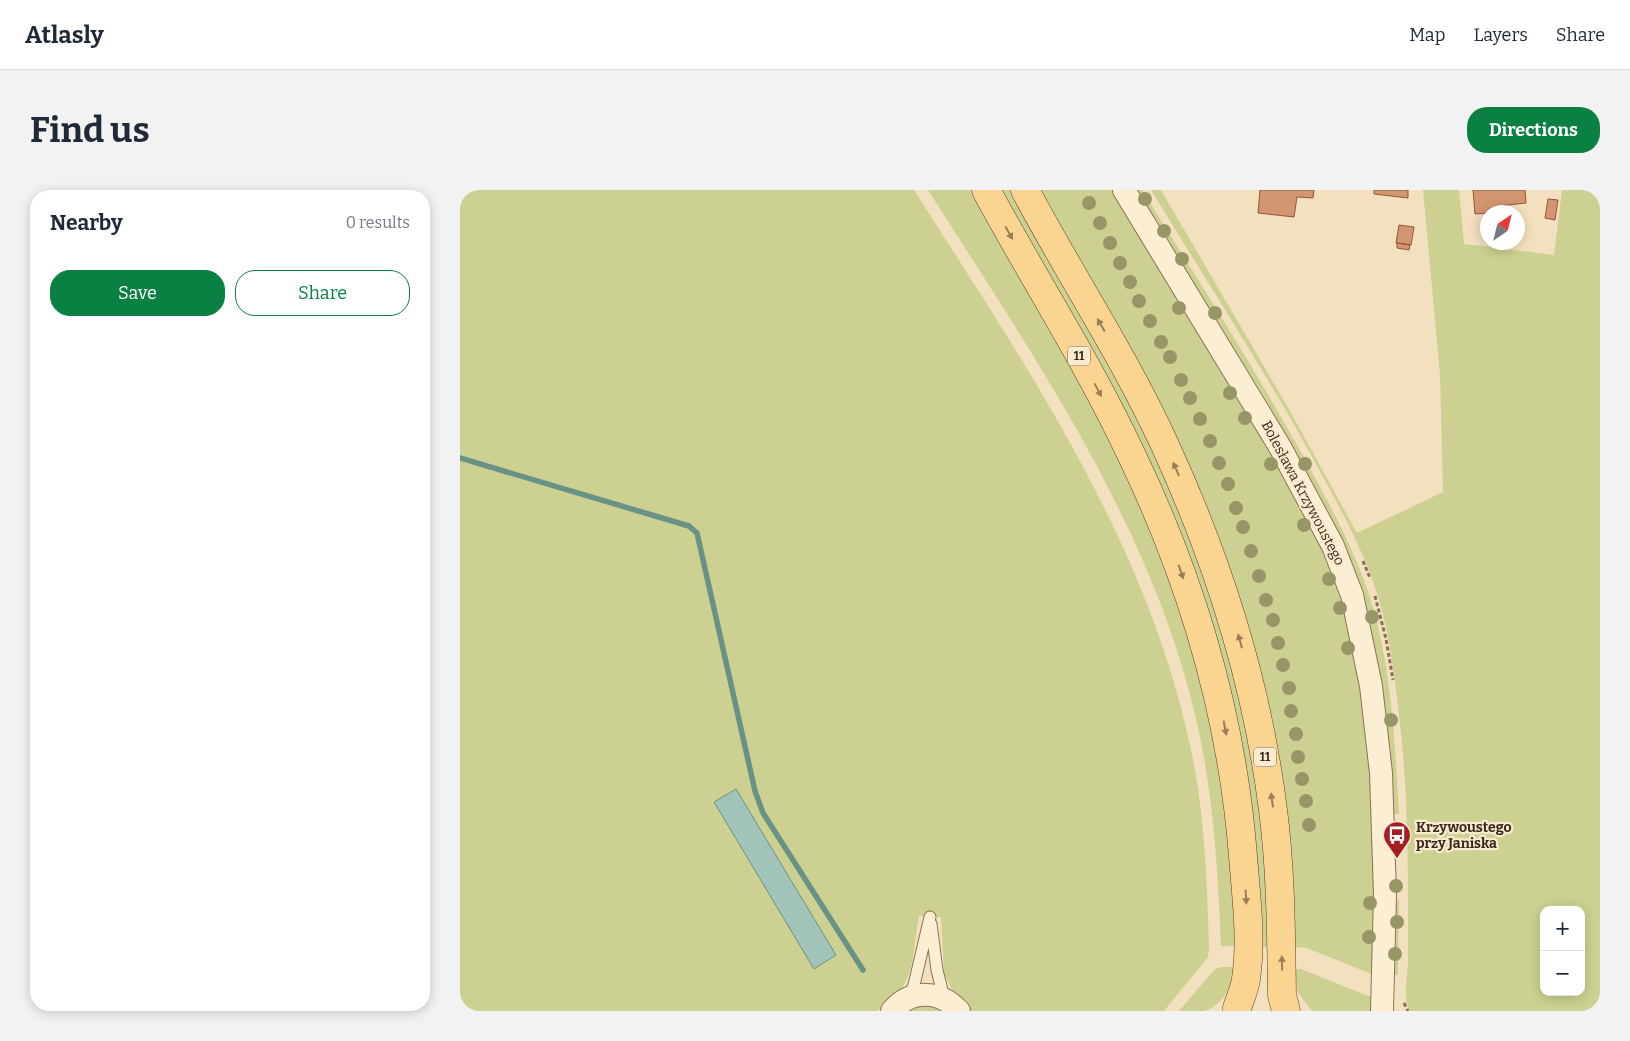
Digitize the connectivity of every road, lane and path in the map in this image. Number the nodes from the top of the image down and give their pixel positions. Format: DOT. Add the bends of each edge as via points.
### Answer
graph roads {
  1 [pos="986,190"];
  2 [pos="1025,190"];
  3 [pos="1124,190"];
  4 [pos="900,1004"];
  5 [pos="951,1005"];
  6 [pos="1233,1009"];
  7 [pos="1287,1011"];
  8 [pos="1382,1011"];
  1 -- 6 [label="main road, 11, one-way" via="1132,455 1164,526 1196,618 1220,708 1239,817 1246,890 1246,980"];
  7 -- 2 [label="main road, 11, one-way" via="1282,995 1280,884 1270,785 1248,675 1223,587 1196,513 1163,441 1126,368"];
  3 -- 8 [label="street, Bolesława Krzywoustego" via="1284,454 1332,546 1352,595 1371,686 1381,773 1385,894"];
  4 -- 5 [label="street" via="930,994"];
  4 -- 5 [label="lane" via="914,985 930,917 937,970"];
  6 -- 7 [label="main road, 11" via="1261,1005"];
}
